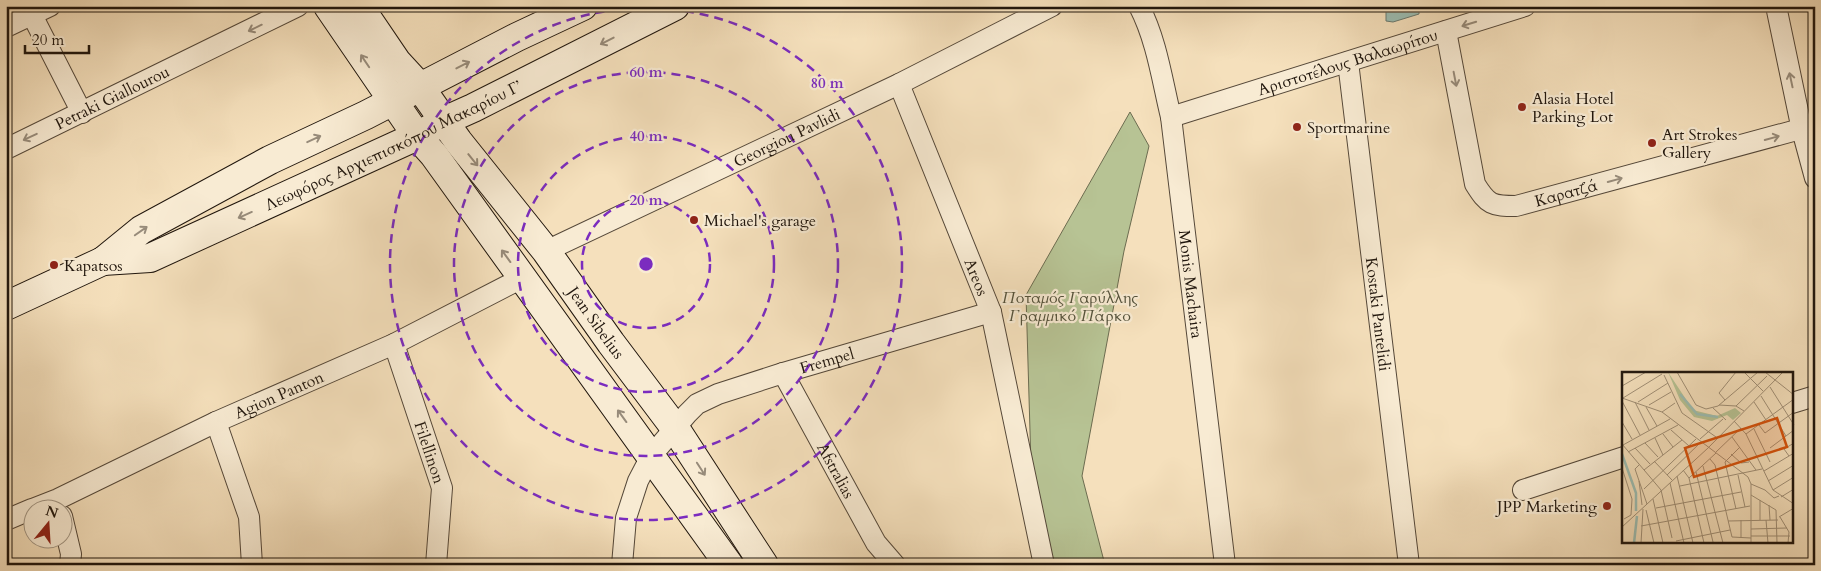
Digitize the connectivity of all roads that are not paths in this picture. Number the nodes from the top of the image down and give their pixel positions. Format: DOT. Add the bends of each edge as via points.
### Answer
graph roads {
  1 [pos="50,6"];
  2 [pos="298,6"];
  3 [pos="328,6"];
  4 [pos="359,6"];
  5 [pos="583,6"];
  6 [pos="675,6"];
  7 [pos="1052,6"];
  8 [pos="1139,6"];
  9 [pos="1525,6"];
  10 [pos="1776,6"];
  11 [pos="32,15"];
  12 [pos="6,27"];
  13 [pos="1446,31"];
  14 [pos="1348,62"];
  15 [pos="899,84"];
  16 [pos="420,87"];
  17 [pos="393,101"];
  18 [pos="82,113"];
  19 [pos="1171,117"];
  20 [pos="444,121"];
  21 [pos="1808,128"];
  22 [pos="417,136"];
  23 [pos="6,149"];
  24 [pos="1815,178"];
  25 [pos="546,251"];
  26 [pos="103,261"];
  27 [pos="522,278"];
  28 [pos="6,306"];
  29 [pos="991,312"];
  30 [pos="394,344"];
  31 [pos="783,373"];
  32 [pos="1815,396"];
  33 [pos="1794,402"];
  34 [pos="216,422"];
  35 [pos="674,428"];
  36 [pos="651,456"];
  37 [pos="1622,458"];
  38 [pos="1523,490"];
  39 [pos="72,502"];
  40 [pos="22,514"];
  41 [pos="6,520"];
  42 [pos="70,548"];
  43 [pos="70,565"];
  44 [pos="252,565"];
  45 [pos="436,565"];
  46 [pos="622,565"];
  47 [pos="729,565"];
  48 [pos="764,565"];
  49 [pos="895,565"];
  50 [pos="1044,565"];
  51 [pos="1225,565"];
  52 [pos="1409,565"];
  1 -- 11 [label="street"];
  2 -- 18 [label="street, Petraki Giallourou, one-way"];
  17 -- 3 [label="main road, Jean Sibelius, one-way"];
  4 -- 16 [label="main road, Jean Sibelius" via="397,62"];
  16 -- 5 [label="main road, Λεωφόρος Αρχιεπισκόπου Μακαρίου Γ’, one-way"];
  6 -- 20 [label="main road, Λεωφόρος Αρχιεπισκόπου Μακαρίου Γ’, one-way"];
  7 -- 15 [label="street, Georgiou Pavlidi"];
  8 -- 19 [label="street, Monis Machaira" via="1151,34"];
  9 -- 13 [label="street, Αριστοτέλους Βαλαωρίτου, one-way"];
  21 -- 10 [label="street, one-way"];
  11 -- 12 [label="street"];
  11 -- 18 [label="street"];
  13 -- 14 [label="street, Αριστοτέλους Βαλαωρίτου"];
  13 -- 21 [label="street, Καρατζά, one-way" via="1476,184 1484,199 1498,206 1516,206"];
  14 -- 19 [label="street, Αριστοτέλους Βαλαωρίτου"];
  14 -- 52 [label="street, Kostaki Pantelidi"];
  15 -- 25 [label="street, Georgiou Pavlidi"];
  15 -- 29 [label="street, Areos"];
  16 -- 17 [label="main road, Λεωφόρος Αρχιεπισκόπου Μακαρίου Γ’"];
  16 -- 20 [label="main road, Jean Sibelius"];
  17 -- 22 [label="main road, Jean Sibelius"];
  26 -- 17 [label="main road, Λεωφόρος Αρχιεπισκόπου Μακαρίου Γ’, one-way" via="141,230 270,160"];
  18 -- 23 [label="street, Petraki Giallourou, one-way"];
  19 -- 51 [label="street, Monis Machaira"];
  20 -- 22 [label="main road, Λεωφόρος Αρχιεπισκόπου Μακαρίου Γ’"];
  20 -- 25 [label="main road, Jean Sibelius, one-way"];
  21 -- 24 [label="street"];
  22 -- 26 [label="main road, Λεωφόρος Αρχιεπισκόπου Μακαρίου Γ’, one-way" via="150,258"];
  27 -- 22 [label="main road, Jean Sibelius, one-way"];
  25 -- 35 [label="main road, Jean Sibelius"];
  26 -- 28 [label="main road, Λεωφόρος Αρχιεπισκόπου Μακαρίου Γ’"];
  27 -- 30 [label="street, Agion Panton"];
  36 -- 27 [label="main road, Jean Sibelius, one-way"];
  29 -- 31 [label="street, Frempel"];
  29 -- 50 [label="street, Areos"];
  30 -- 34 [label="street, Agion Panton"];
  30 -- 45 [label="street, Filellinon" via="442,488"];
  31 -- 35 [label="street, Frempel" via="705,400"];
  31 -- 49 [label="street, Afstralias" via="876,543"];
  32 -- 33 [label="street"];
  34 -- 39 [label="street, Agion Panton"];
  34 -- 44 [label="street" via="249,517"];
  35 -- 36 [label="street, Frempel"];
  35 -- 48 [label="main road, Jean Sibelius, one-way"];
  36 -- 46 [label="street, Frempel" via="631,498"];
  36 -- 47 [label="main road, Jean Sibelius"];
  37 -- 38 [label="street"];
  40 -- 41 [label="street, Agion Panton"];
  42 -- 43 [label="street"];
}
